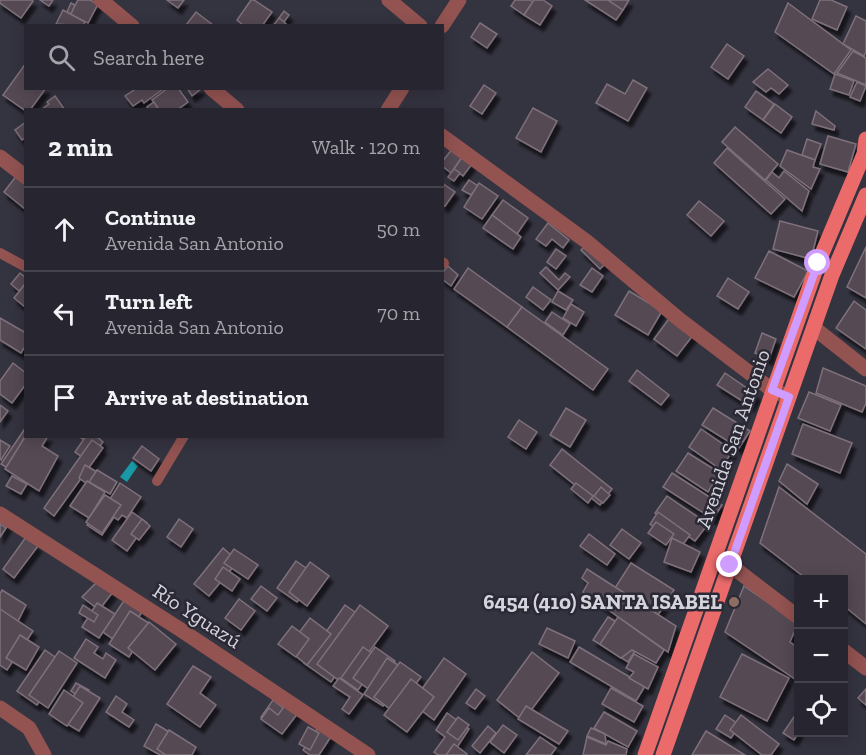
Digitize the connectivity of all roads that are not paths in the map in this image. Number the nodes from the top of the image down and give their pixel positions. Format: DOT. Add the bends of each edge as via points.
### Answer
graph roads {
  1 [pos="101,0"];
  2 [pos="389,0"];
  3 [pos="459,0"];
  4 [pos="130,24"];
  5 [pos="418,24"];
  6 [pos="443,24"];
  7 [pos="213,90"];
  8 [pos="235,108"];
  9 [pos="444,137"];
  10 [pos="865,146"];
  11 [pos="0,157"];
  12 [pos="24,175"];
  13 [pos="866,195"];
  14 [pos="0,253"];
  15 [pos="24,266"];
  16 [pos="814,328"];
  17 [pos="866,369"];
  18 [pos="772,390"];
  19 [pos="789,397"];
  20 [pos="183,438"];
  21 [pos="157,482"];
  22 [pos="0,514"];
  23 [pos="730,565"];
  24 [pos="794,613"];
  25 [pos="848,655"];
  26 [pos="866,668"];
  27 [pos="0,708"];
  28 [pos="44,755"];
  29 [pos="368,755"];
  30 [pos="645,755"];
  31 [pos="663,755"];
  1 -- 4 [label="street"];
  2 -- 5 [label="street"];
  3 -- 6 [label="street"];
  7 -- 8 [label="street"];
  9 -- 18 [label="street" via="586,241"];
  10 -- 18 [label="main road, Avenida San Antonio"];
  11 -- 12 [label="street"];
  13 -- 16 [label="main road, Avenida San Antonio"];
  14 -- 15 [label="lane"];
  16 -- 17 [label="street"];
  16 -- 19 [label="main road, Avenida San Antonio"];
  18 -- 19 [label="street"];
  18 -- 30 [label="main road, Avenida San Antonio"];
  19 -- 23 [label="main road, Avenida San Antonio"];
  20 -- 21 [label="lane"];
  22 -- 29 [label="street, Río Yguazú"];
  23 -- 24 [label="street"];
  23 -- 31 [label="main road, Avenida San Antonio"];
  25 -- 26 [label="street"];
  27 -- 28 [label="street" via="29,728"];
}
